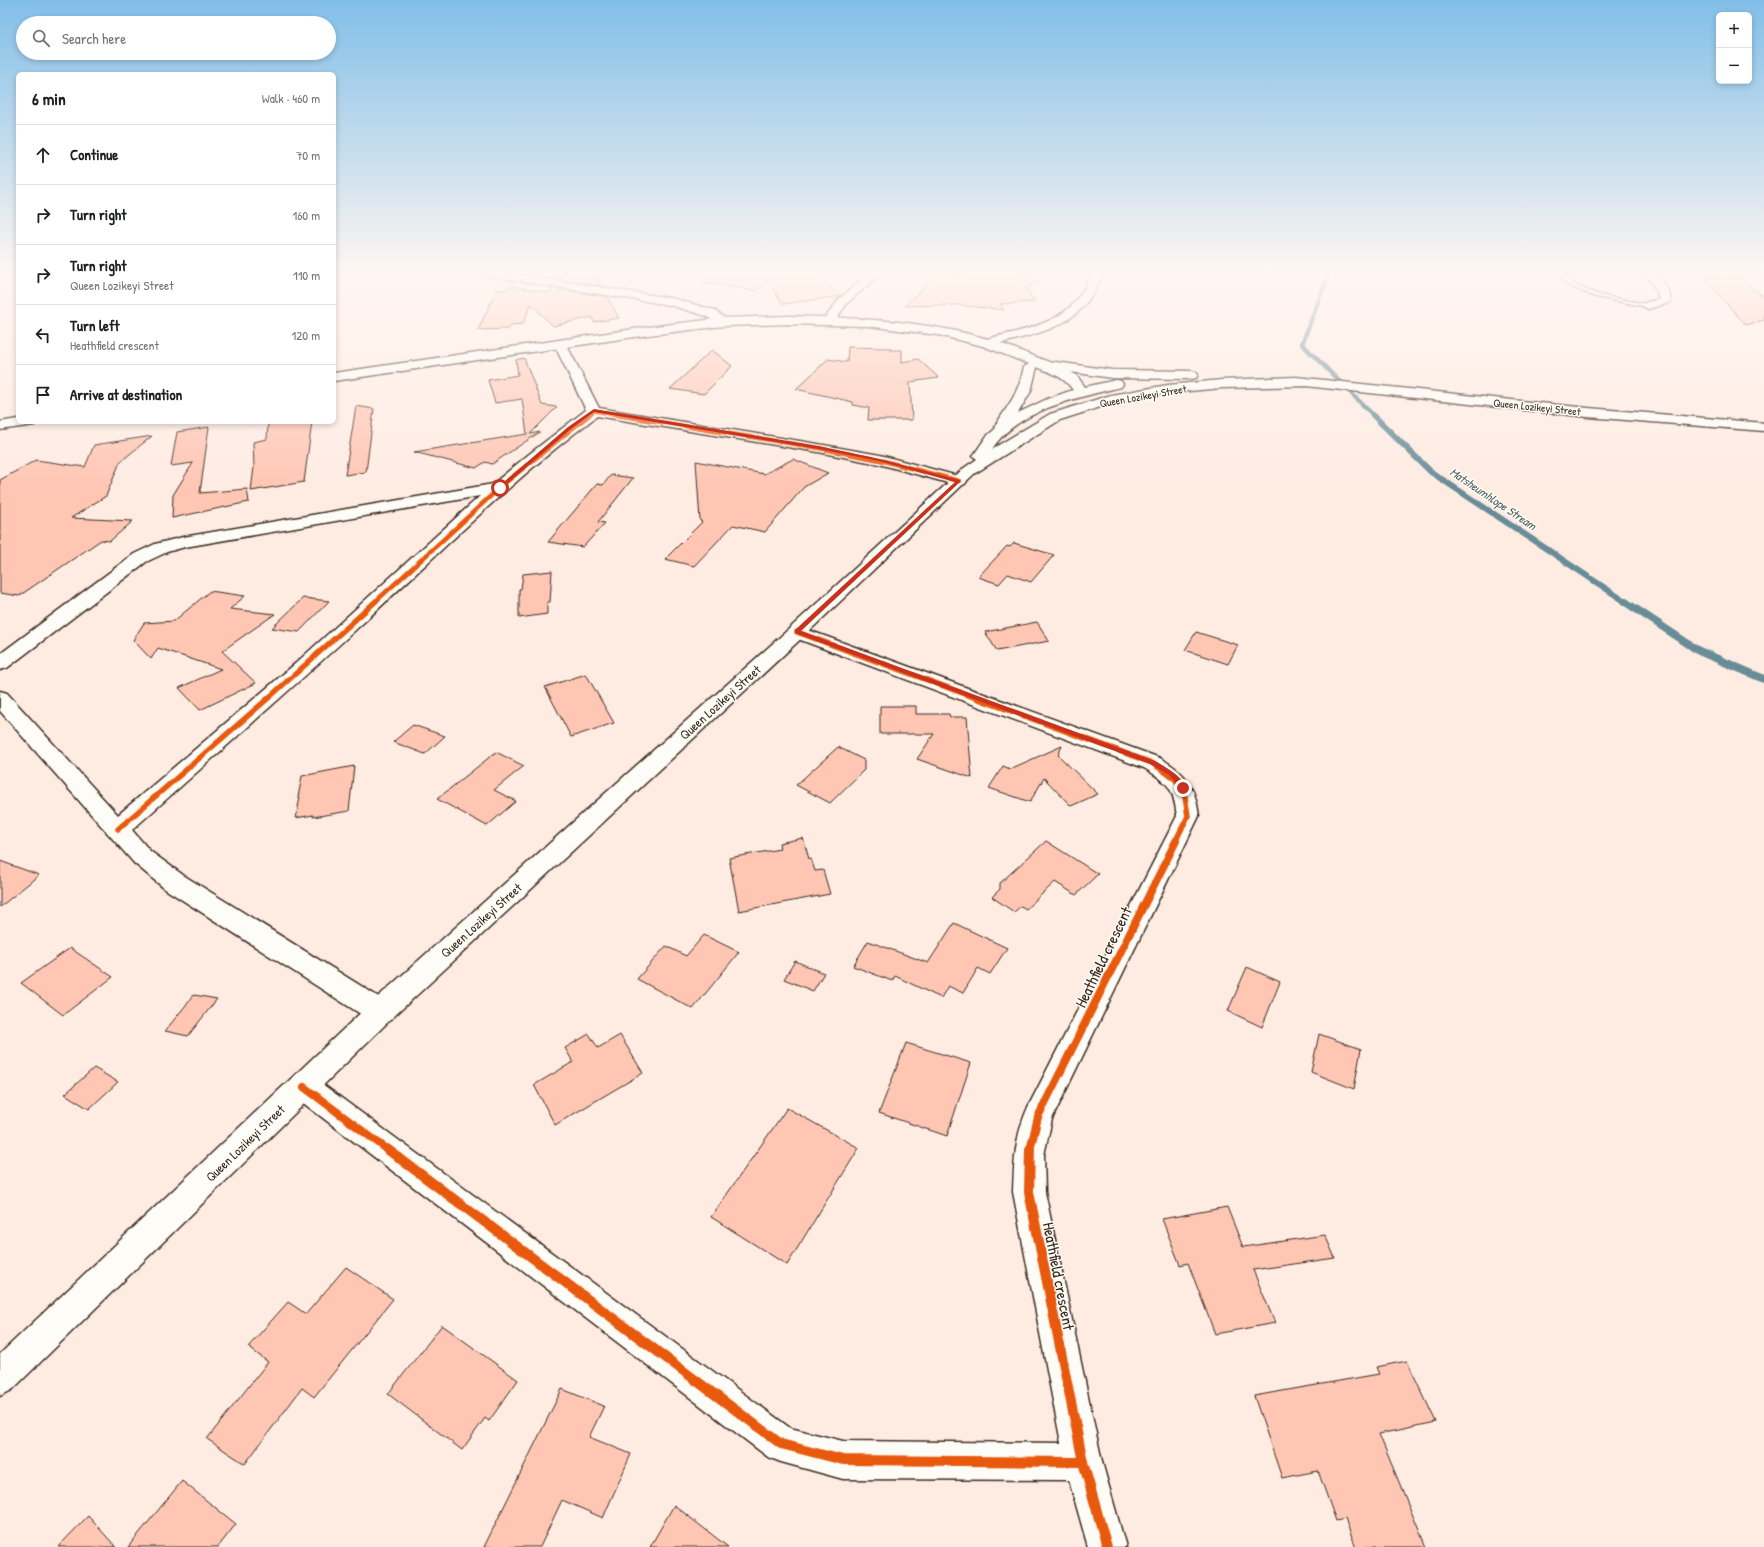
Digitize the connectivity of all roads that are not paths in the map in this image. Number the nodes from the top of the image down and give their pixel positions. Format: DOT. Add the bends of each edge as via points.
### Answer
graph roads {
  1 [pos="565,343"];
  2 [pos="987,343"];
  3 [pos="560,344"];
  4 [pos="1034,363"];
  5 [pos="1191,375"];
  6 [pos="336,377"];
  7 [pos="1310,382"];
  8 [pos="1081,391"];
  9 [pos="1142,394"];
  10 [pos="594,411"];
  11 [pos="1055,417"];
  12 [pos="16,424"];
  13 [pos="0,426"];
  14 [pos="1764,427"];
  15 [pos="995,436"];
  16 [pos="964,476"];
  17 [pos="500,488"];
  18 [pos="797,632"];
  19 [pos="0,664"];
  20 [pos="0,698"];
  21 [pos="118,829"];
  22 [pos="380,1012"];
  23 [pos="304,1087"];
  24 [pos="0,1378"];
  25 [pos="1083,1462"];
  26 [pos="1108,1547"];
  1 -- 3 [label="street"];
  2 -- 4 [label="street"];
  3 -- 6 [label="street"];
  3 -- 10 [label="street"];
  4 -- 5 [label="street" via="1112,374"];
  4 -- 8 [label="street" via="1044,376"];
  4 -- 15 [label="street" via="1030,381 1019,402"];
  5 -- 7 [label="street, Queen Lozikeyi Street"];
  5 -- 8 [label="street, Queen Lozikeyi Street"];
  7 -- 9 [label="street, Queen Lozikeyi Street" via="1222,384"];
  7 -- 14 [label="street, Queen Lozikeyi Street" via="1641,418"];
  8 -- 9 [label="street"];
  8 -- 11 [label="street" via="1079,397"];
  8 -- 15 [label="street, Queen Lozikeyi Street" via="1023,416"];
  9 -- 11 [label="street, Queen Lozikeyi Street" via="1111,399"];
  10 -- 16 [label="street" via="818,448"];
  10 -- 17 [label="street" via="569,428"];
  11 -- 16 [label="street, Queen Lozikeyi Street"];
  12 -- 13 [label="street"];
  15 -- 16 [label="street, Queen Lozikeyi Street"];
  16 -- 18 [label="street, Queen Lozikeyi Street"];
  17 -- 19 [label="street" via="183,542 161,548 140,558"];
  17 -- 21 [label="street" via="360,616"];
  18 -- 22 [label="street, Queen Lozikeyi Street"];
  18 -- 25 [label="street, Heathfield crescent" via="1152,763 1171,773 1183,788 1188,816 1038,1117 1029,1155 1029,1192"];
  20 -- 21 [label="street"];
  21 -- 22 [label="street" via="142,857 174,882"];
  22 -- 23 [label="street, Queen Lozikeyi Street"];
  23 -- 24 [label="street, Queen Lozikeyi Street"];
  23 -- 25 [label="street" via="781,1444 843,1460"];
  25 -- 26 [label="street, Heathfield crescent"];
}
